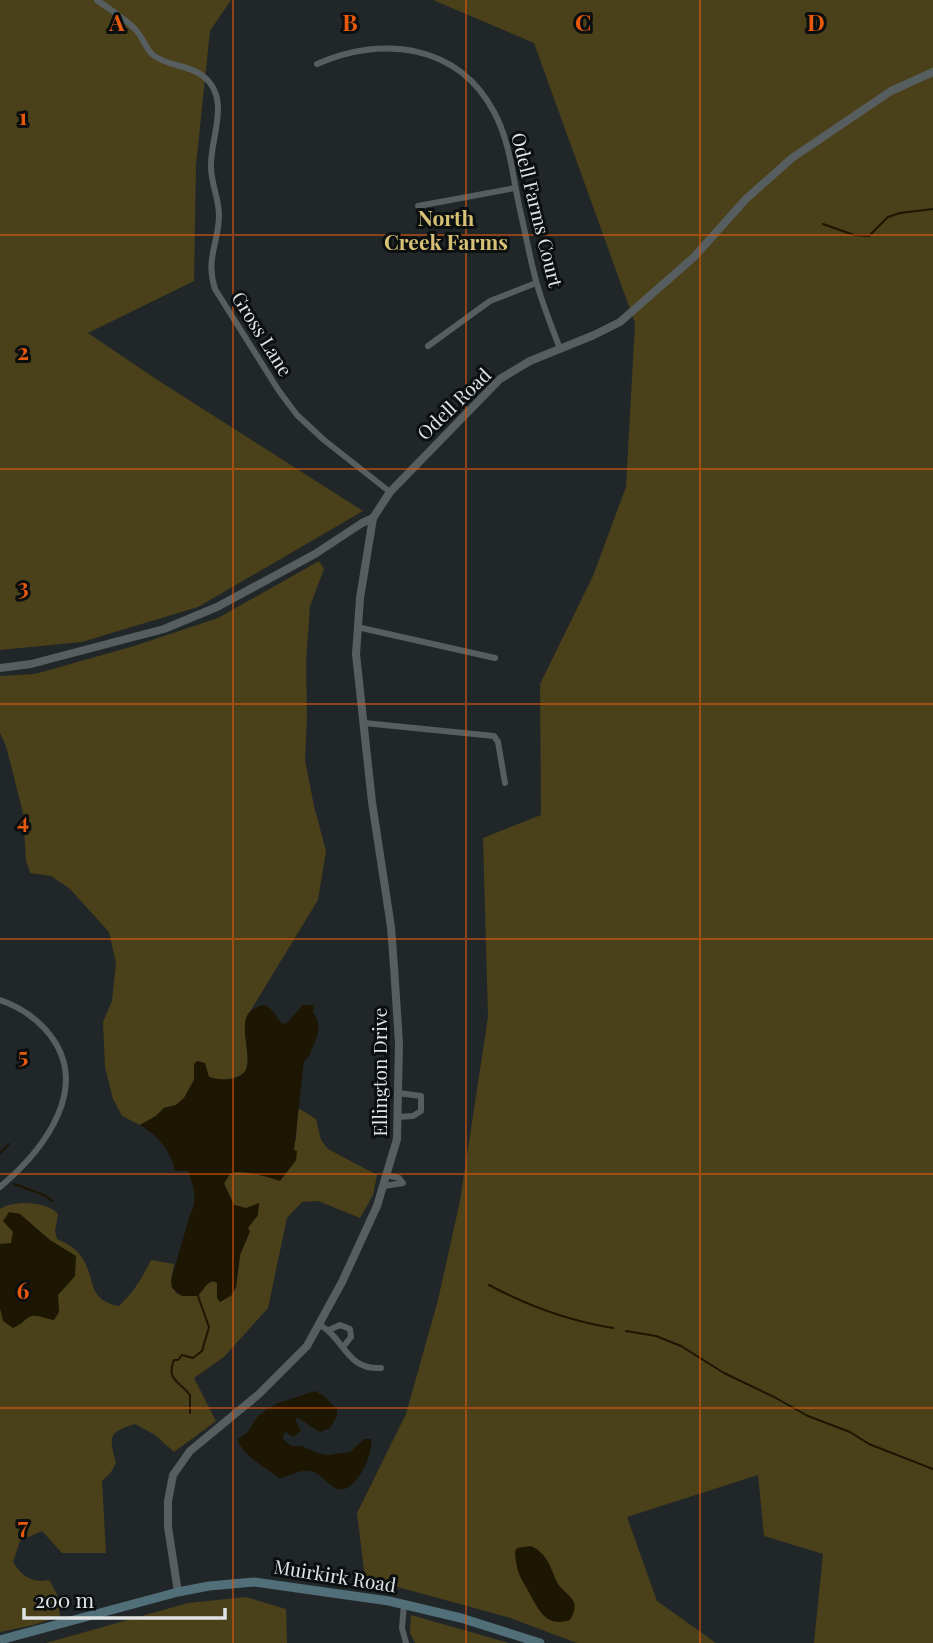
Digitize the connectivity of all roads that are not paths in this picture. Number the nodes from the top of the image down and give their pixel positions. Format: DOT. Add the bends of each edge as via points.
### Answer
graph roads {
  1 [pos="97,0"];
  2 [pos="317,64"];
  3 [pos="933,72"];
  4 [pos="515,188"];
  5 [pos="418,206"];
  6 [pos="537,283"];
  7 [pos="428,346"];
  8 [pos="560,349"];
  9 [pos="390,492"];
  10 [pos="373,518"];
  11 [pos="357,627"];
  12 [pos="495,658"];
  13 [pos="0,667"];
  14 [pos="364,723"];
  15 [pos="505,783"];
  16 [pos="0,1000"];
  17 [pos="398,1093"];
  18 [pos="397,1117"];
  19 [pos="387,1175"];
  20 [pos="384,1186"];
  21 [pos="0,1187"];
  22 [pos="320,1325"];
  23 [pos="329,1330"];
  24 [pos="342,1347"];
  25 [pos="382,1368"];
  26 [pos="178,1592"];
  27 [pos="404,1604"];
  28 [pos="0,1640"];
  29 [pos="406,1643"];
  30 [pos="540,1643"];
  1 -- 9 [label="street, Gross Lane" via="138,31 152,55 204,76 215,91 219,115 211,169 219,217 211,271 215,289 297,415"];
  2 -- 4 [label="street, Odell Farms Court" via="352,51 384,48 426,54 450,65 474,85 494,111"];
  3 -- 8 [label="street, Odell Road" via="891,91 798,153 632,312 611,327"];
  4 -- 5 [label="street"];
  4 -- 6 [label="street, Odell Farms Court"];
  6 -- 7 [label="street" via="490,301"];
  6 -- 8 [label="street, Odell Farms Court"];
  8 -- 9 [label="street, Odell Road" via="500,379"];
  9 -- 10 [label="street, Odell Road"];
  10 -- 11 [label="street, Ellington Drive"];
  10 -- 13 [label="street, Odell Road" via="288,570 188,619 71,654"];
  11 -- 12 [label="street"];
  11 -- 14 [label="street, Ellington Drive"];
  14 -- 15 [label="street" via="494,736"];
  14 -- 17 [label="street, Ellington Drive" via="391,927"];
  16 -- 21 [label="street" via="29,1013 52,1037 63,1058 66,1084 59,1113 36,1151"];
  17 -- 18 [label="street, Ellington Drive"];
  17 -- 18 [label="street" via="421,1096 422,1106 417,1115"];
  18 -- 19 [label="street, Ellington Drive" via="397,1139"];
  19 -- 20 [label="street, Ellington Drive"];
  19 -- 20 [label="street" via="403,1184"];
  20 -- 22 [label="street, Ellington Drive"];
  22 -- 23 [label="street"];
  22 -- 26 [label="street, Ellington Drive" via="288,1366 177,1466 169,1485 168,1527"];
  23 -- 24 [label="street"];
  23 -- 24 [label="street" via="341,1325 350,1329 351,1337"];
  24 -- 25 [label="street" via="360,1365"];
  26 -- 27 [label="main road, Muirkirk Road" via="269,1583"];
  26 -- 28 [label="main road, Muirkirk Road"];
  27 -- 29 [label="street"];
  27 -- 30 [label="main road, Muirkirk Road"];
}
